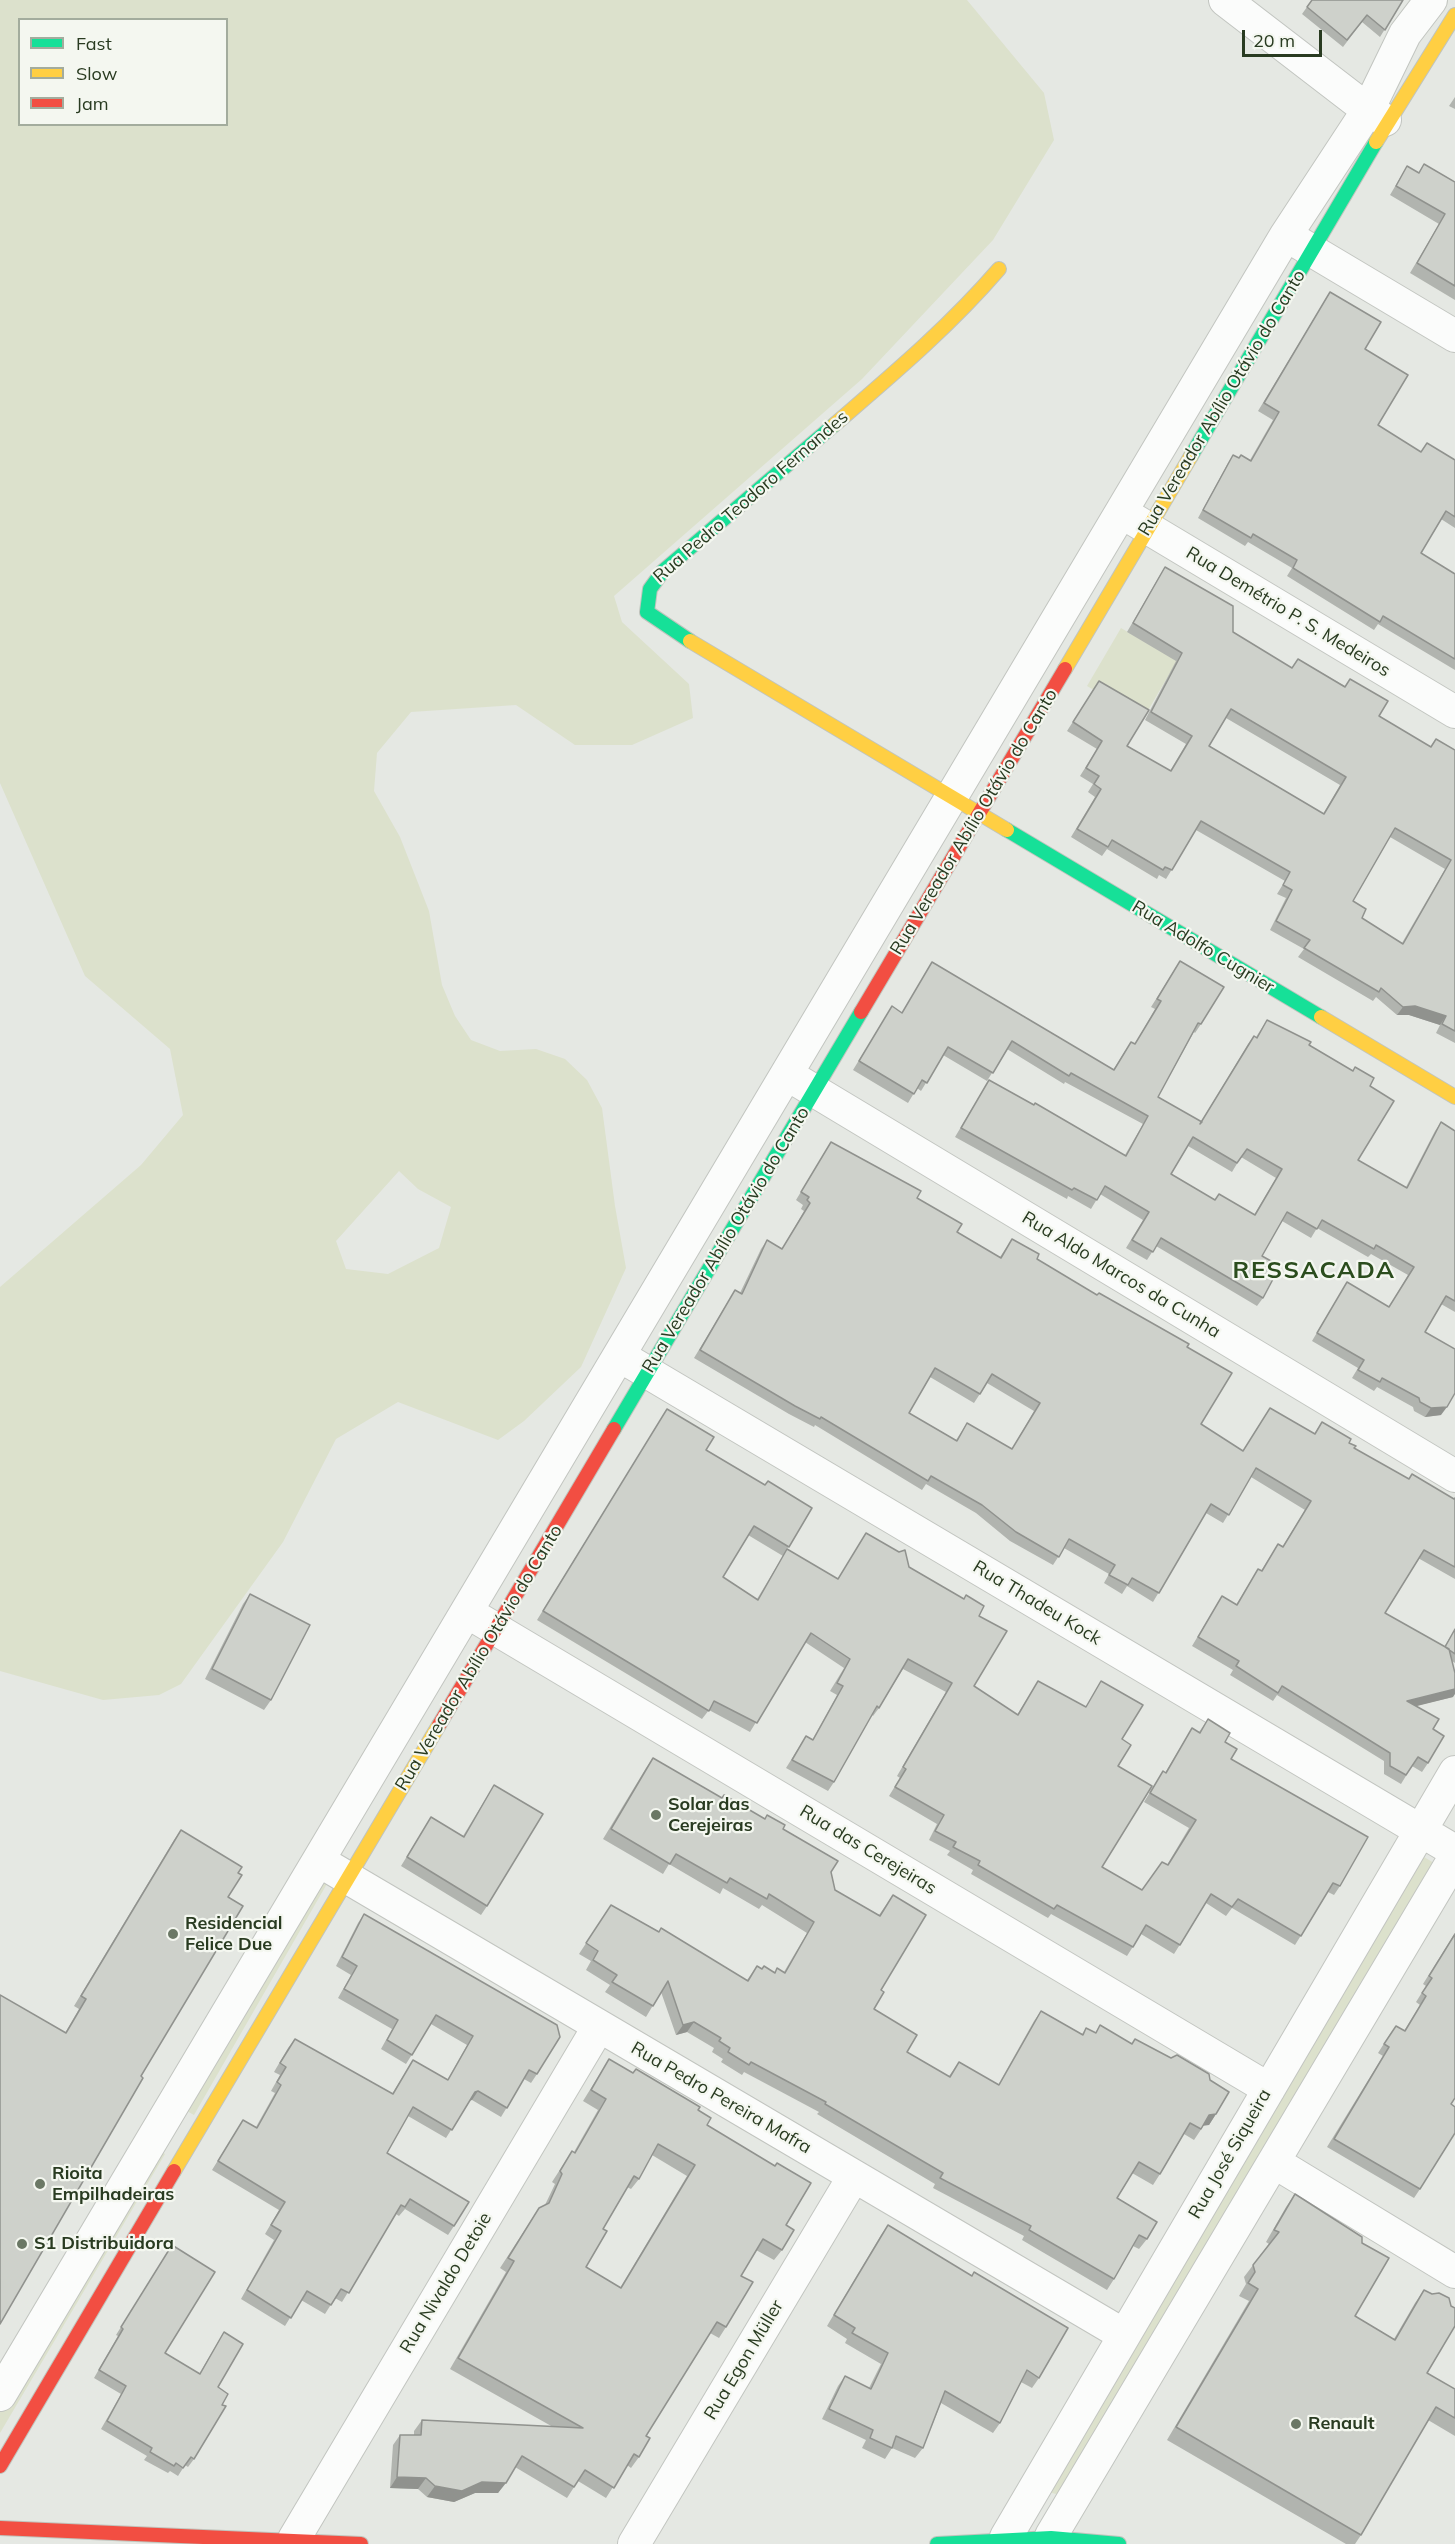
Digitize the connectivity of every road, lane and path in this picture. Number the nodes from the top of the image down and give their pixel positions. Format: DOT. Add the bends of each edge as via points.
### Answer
graph roads {
  1 [pos="1225,0"];
  2 [pos="1431,0"];
  3 [pos="1455,15"];
  4 [pos="1378,116"];
  5 [pos="1286,235"];
  6 [pos="1312,251"];
  7 [pos="999,269"];
  8 [pos="1455,336"];
  9 [pos="1121,512"];
  10 [pos="1148,528"];
  11 [pos="1455,712"];
  12 [pos="951,798"];
  13 [pos="978,814"];
  14 [pos="786,1074"];
  15 [pos="814,1091"];
  16 [pos="1455,1097"];
  17 [pos="619,1355"];
  18 [pos="648,1372"];
  19 [pos="1455,1476"];
  20 [pos="466,1612"];
  21 [pos="496,1629"];
  22 [pos="1455,1772"];
  23 [pos="1421,1830"];
  24 [pos="1455,1851"];
  25 [pos="1455,1857"];
  26 [pos="318,1861"];
  27 [pos="348,1878"];
  28 [pos="599,2026"];
  29 [pos="1269,2089"];
  30 [pos="162,2124"];
  31 [pos="193,2140"];
  32 [pos="1274,2162"];
  33 [pos="854,2176"];
  34 [pos="1455,2272"];
  35 [pos="1124,2335"];
  36 [pos="27,2351"];
  37 [pos="58,2368"];
  38 [pos="0,2395"];
  39 [pos="0,2466"];
  40 [pos="0,2528"];
  41 [pos="1051,2536"];
  42 [pos="1006,2537"];
  43 [pos="294,2539"];
  44 [pos="361,2544"];
  45 [pos="634,2544"];
  46 [pos="937,2544"];
  47 [pos="1119,2544"];
  1 -- 4 [label="street"];
  2 -- 4 [label="street, Rua Vereador Abílio Otávio do Canto" via="1405,34"];
  3 -- 4 [label="street, Rua Vereador Abílio Otávio do Canto"];
  4 -- 5 [label="street, Rua Vereador Abílio Otávio do Canto"];
  4 -- 6 [label="street, Rua Vereador Abílio Otávio do Canto"];
  5 -- 6 [label="street"];
  5 -- 9 [label="street, Rua Vereador Abílio Otávio do Canto"];
  6 -- 8 [label="street"];
  6 -- 10 [label="street, Rua Vereador Abílio Otávio do Canto"];
  7 -- 12 [label="street, Rua Pedro Teodoro Fernandes" via="933,340 663,571 646,594 647,612 663,625"];
  9 -- 10 [label="street, Rua Demétrio P. S. Medeiros"];
  9 -- 12 [label="street, Rua Vereador Abílio Otávio do Canto"];
  10 -- 11 [label="street, Rua Demétrio P. S. Medeiros"];
  10 -- 13 [label="street, Rua Vereador Abílio Otávio do Canto"];
  12 -- 13 [label="street, Rua Adolfo Cugnier"];
  12 -- 14 [label="street, Rua Vereador Abílio Otávio do Canto"];
  13 -- 15 [label="street, Rua Vereador Abílio Otávio do Canto"];
  13 -- 16 [label="street, Rua Adolfo Cugnier"];
  14 -- 15 [label="street, Rua Aldo Marcos da Cunha"];
  14 -- 17 [label="street, Rua Vereador Abílio Otávio do Canto"];
  15 -- 18 [label="street, Rua Vereador Abílio Otávio do Canto"];
  15 -- 19 [label="street, Rua Aldo Marcos da Cunha"];
  17 -- 18 [label="street, Rua Thadeu Kock"];
  17 -- 20 [label="street, Rua Vereador Abílio Otávio do Canto"];
  18 -- 21 [label="street, Rua Vereador Abílio Otávio do Canto"];
  18 -- 23 [label="street, Rua Thadeu Kock"];
  20 -- 21 [label="street, Rua das Cerejeiras"];
  20 -- 26 [label="street, Rua Vereador Abílio Otávio do Canto"];
  21 -- 27 [label="street, Rua Vereador Abílio Otávio do Canto"];
  21 -- 29 [label="street, Rua das Cerejeiras"];
  22 -- 23 [label="street, Rua José Siqueira"];
  23 -- 24 [label="street, Rua Thadeu Kock"];
  23 -- 29 [label="street, Rua José Siqueira"];
  25 -- 32 [label="street"];
  26 -- 27 [label="street, Rua Pedro Pereira Mafra"];
  26 -- 30 [label="street, Rua Vereador Abílio Otávio do Canto"];
  27 -- 28 [label="street, Rua Pedro Pereira Mafra"];
  27 -- 31 [label="street, Rua Vereador Abílio Otávio do Canto"];
  28 -- 33 [label="street, Rua Pedro Pereira Mafra"];
  28 -- 43 [label="street, Rua Nivaldo Detoie"];
  29 -- 35 [label="street, Rua José Siqueira"];
  30 -- 31 [label="street"];
  30 -- 36 [label="street, Rua Vereador Abílio Otávio do Canto"];
  31 -- 37 [label="street, Rua Vereador Abílio Otávio do Canto"];
  32 -- 34 [label="street"];
  32 -- 41 [label="street"];
  33 -- 35 [label="street, Rua Pedro Pereira Mafra"];
  33 -- 45 [label="street, Rua Egon Müller"];
  35 -- 42 [label="street, Rua José Siqueira"];
  36 -- 37 [label="street"];
  36 -- 38 [label="street, Rua Vereador Abílio Otávio do Canto"];
  37 -- 39 [label="street, Rua Vereador Abílio Otávio do Canto"];
  40 -- 43 [label="street"];
  41 -- 42 [label="street"];
  41 -- 47 [label="street"];
  42 -- 46 [label="street"];
  43 -- 44 [label="street"];
}
